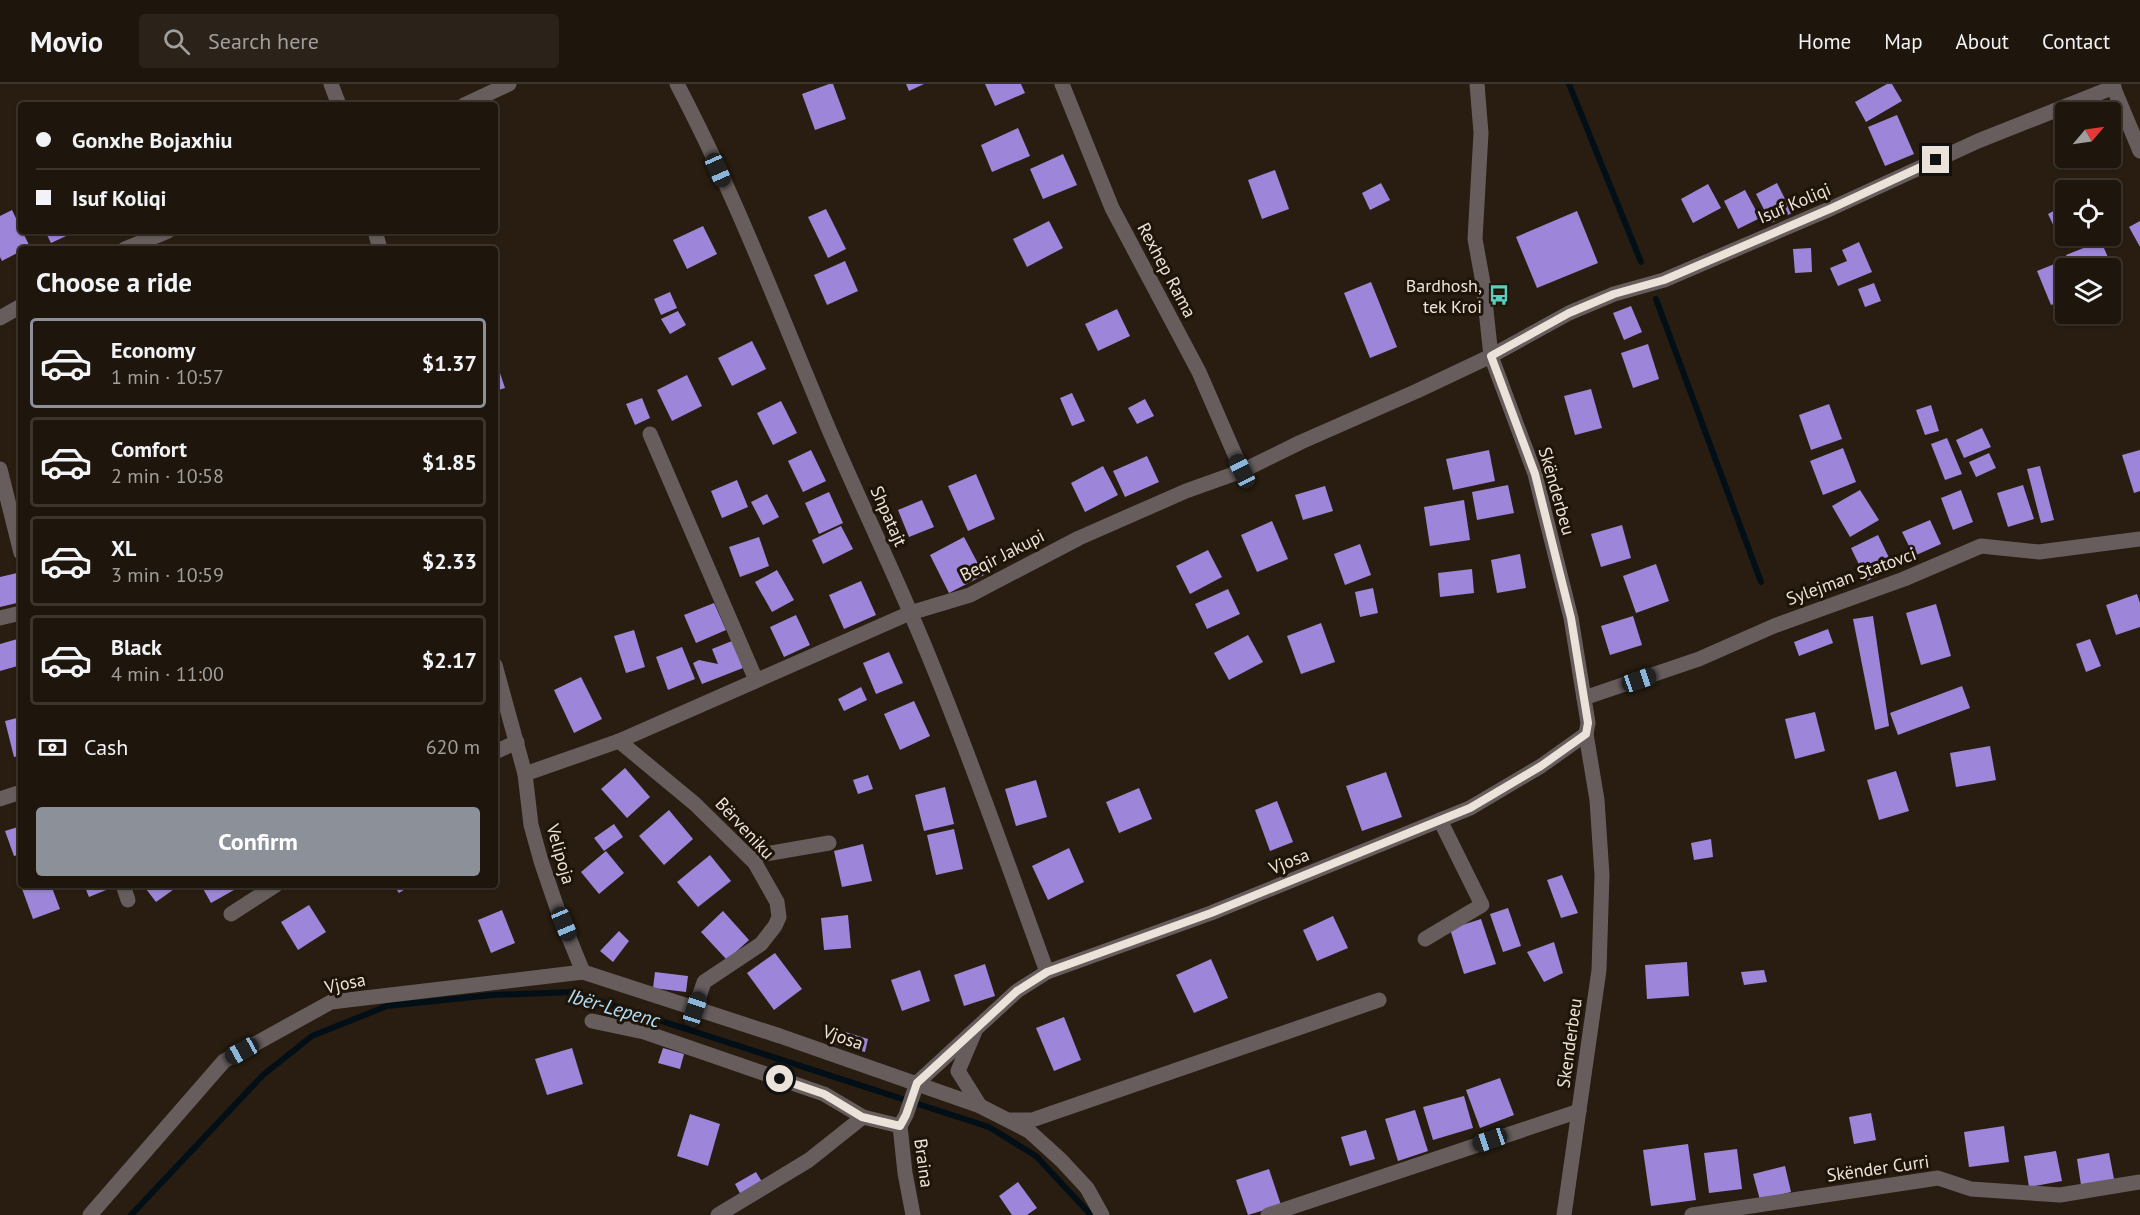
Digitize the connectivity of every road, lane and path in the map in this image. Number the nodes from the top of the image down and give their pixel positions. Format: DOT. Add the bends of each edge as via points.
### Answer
graph roads {
  1 [pos="331,84"];
  2 [pos="509,84"];
  3 [pos="677,84"];
  4 [pos="1062,84"];
  5 [pos="2113,86"];
  6 [pos="1480,87"];
  7 [pos="338,102"];
  8 [pos="470,102"];
  9 [pos="2140,151"];
  10 [pos="161,234"];
  11 [pos="132,246"];
  12 [pos="18,307"];
  13 [pos="1,315"];
  14 [pos="1491,356"];
  15 [pos="650,434"];
  16 [pos="0,469"];
  17 [pos="1242,471"];
  18 [pos="2140,539"];
  19 [pos="18,541"];
  20 [pos="910,613"];
  21 [pos="18,614"];
  22 [pos="0,618"];
  23 [pos="498,676"];
  24 [pos="756,680"];
  25 [pos="1584,698"];
  26 [pos="1586,734"];
  27 [pos="619,741"];
  28 [pos="517,742"];
  29 [pos="498,751"];
  30 [pos="525,774"];
  31 [pos="18,793"];
  32 [pos="0,799"];
  33 [pos="1440,820"];
  34 [pos="829,843"];
  35 [pos="749,857"];
  36 [pos="1602,875"];
  37 [pos="124,888"];
  38 [pos="271,888"];
  39 [pos="128,900"];
  40 [pos="231,914"];
  41 [pos="1425,939"];
  42 [pos="583,972"];
  43 [pos="1047,972"];
  44 [pos="1380,1000"];
  45 [pos="695,1009"];
  46 [pos="592,1020"];
  47 [pos="978,1026"];
  48 [pos="917,1083"];
  49 [pos="980,1106"];
  50 [pos="1579,1111"];
  51 [pos="862,1117"];
  52 [pos="1007,1120"];
  53 [pos="903,1121"];
  54 [pos="2140,1182"];
  55 [pos="90,1215"];
  56 [pos="718,1215"];
  57 [pos="913,1215"];
  58 [pos="1102,1215"];
  59 [pos="1268,1215"];
  60 [pos="1564,1215"];
  61 [pos="1571,1215"];
  62 [pos="1692,1215"];
  1 -- 7 [label="street"];
  2 -- 8 [label="street"];
  3 -- 20 [label="street, Shpatajt"];
  4 -- 17 [label="street, Rexhep Rama" via="1112,207 1199,372"];
  5 -- 9 [label="street"];
  5 -- 14 [label="street, Isuf Koliqi" via="1978,141 1664,280 1614,294 1569,313"];
  6 -- 14 [label="street, Skënderbeu" via="1475,239"];
  10 -- 11 [label="street"];
  12 -- 13 [label="street"];
  14 -- 17 [label="street, Beqir Jakupi"];
  14 -- 25 [label="street, Skënderbeu" via="1535,474 1571,618"];
  15 -- 24 [label="street"];
  16 -- 19 [label="street"];
  17 -- 20 [label="street, Beqir Jakupi" via="1079,538 970,595"];
  18 -- 25 [label="street, Sylejman Statovci" via="2039,552 1981,546 1904,579 1773,626 1699,659"];
  20 -- 24 [label="street, Beqir Jakupi"];
  20 -- 43 [label="street, Shpatajt" via="988,807"];
  21 -- 22 [label="street"];
  23 -- 28 [label="street, Velipoja"];
  24 -- 27 [label="street, Beqir Jakupi"];
  25 -- 26 [label="street, Skënderbeu"];
  26 -- 33 [label="street, Vjosa" via="1470,808"];
  26 -- 36 [label="street, Skënderbeu" via="1597,800"];
  27 -- 30 [label="street, Beqir Jakupi"];
  27 -- 35 [label="street, Bërveniku" via="695,804"];
  28 -- 29 [label="street"];
  28 -- 30 [label="street, Velipoja"];
  30 -- 42 [label="street, Velipoja" via="531,825 557,908"];
  31 -- 32 [label="street"];
  33 -- 41 [label="street" via="1482,905"];
  33 -- 43 [label="street, Vjosa" via="1211,913"];
  34 -- 35 [label="street"];
  35 -- 45 [label="street, Bërveniku" via="777,902 779,917 761,944 704,982"];
  36 -- 50 [label="street, Skenderbeu" via="1599,970"];
  37 -- 39 [label="street"];
  38 -- 40 [label="street"];
  42 -- 45 [label="street, Vjosa"];
  42 -- 55 [label="street, Vjosa" via="332,1002 224,1061"];
  43 -- 47 [label="street, Vjosa" via="1017,991"];
  44 -- 52 [label="street" via="1032,1120"];
  45 -- 48 [label="street, Vjosa"];
  46 -- 51 [label="street" via="644,1032 824,1094"];
  47 -- 48 [label="street, Vjosa"];
  47 -- 49 [label="street" via="958,1071"];
  48 -- 49 [label="street"];
  48 -- 53 [label="street, Braina"];
  49 -- 52 [label="street"];
  50 -- 59 [label="street"];
  50 -- 60 [label="street, Skenderbeu"];
  51 -- 53 [label="street"];
  51 -- 56 [label="street" via="809,1160"];
  52 -- 58 [label="street" via="1029,1131 1061,1160 1087,1188"];
  53 -- 57 [label="street, Braina" via="905,1173"];
  54 -- 62 [label="street, Skënder Curri" via="2060,1195 1971,1189 1938,1178"];
  60 -- 61 [label="street"];
}
